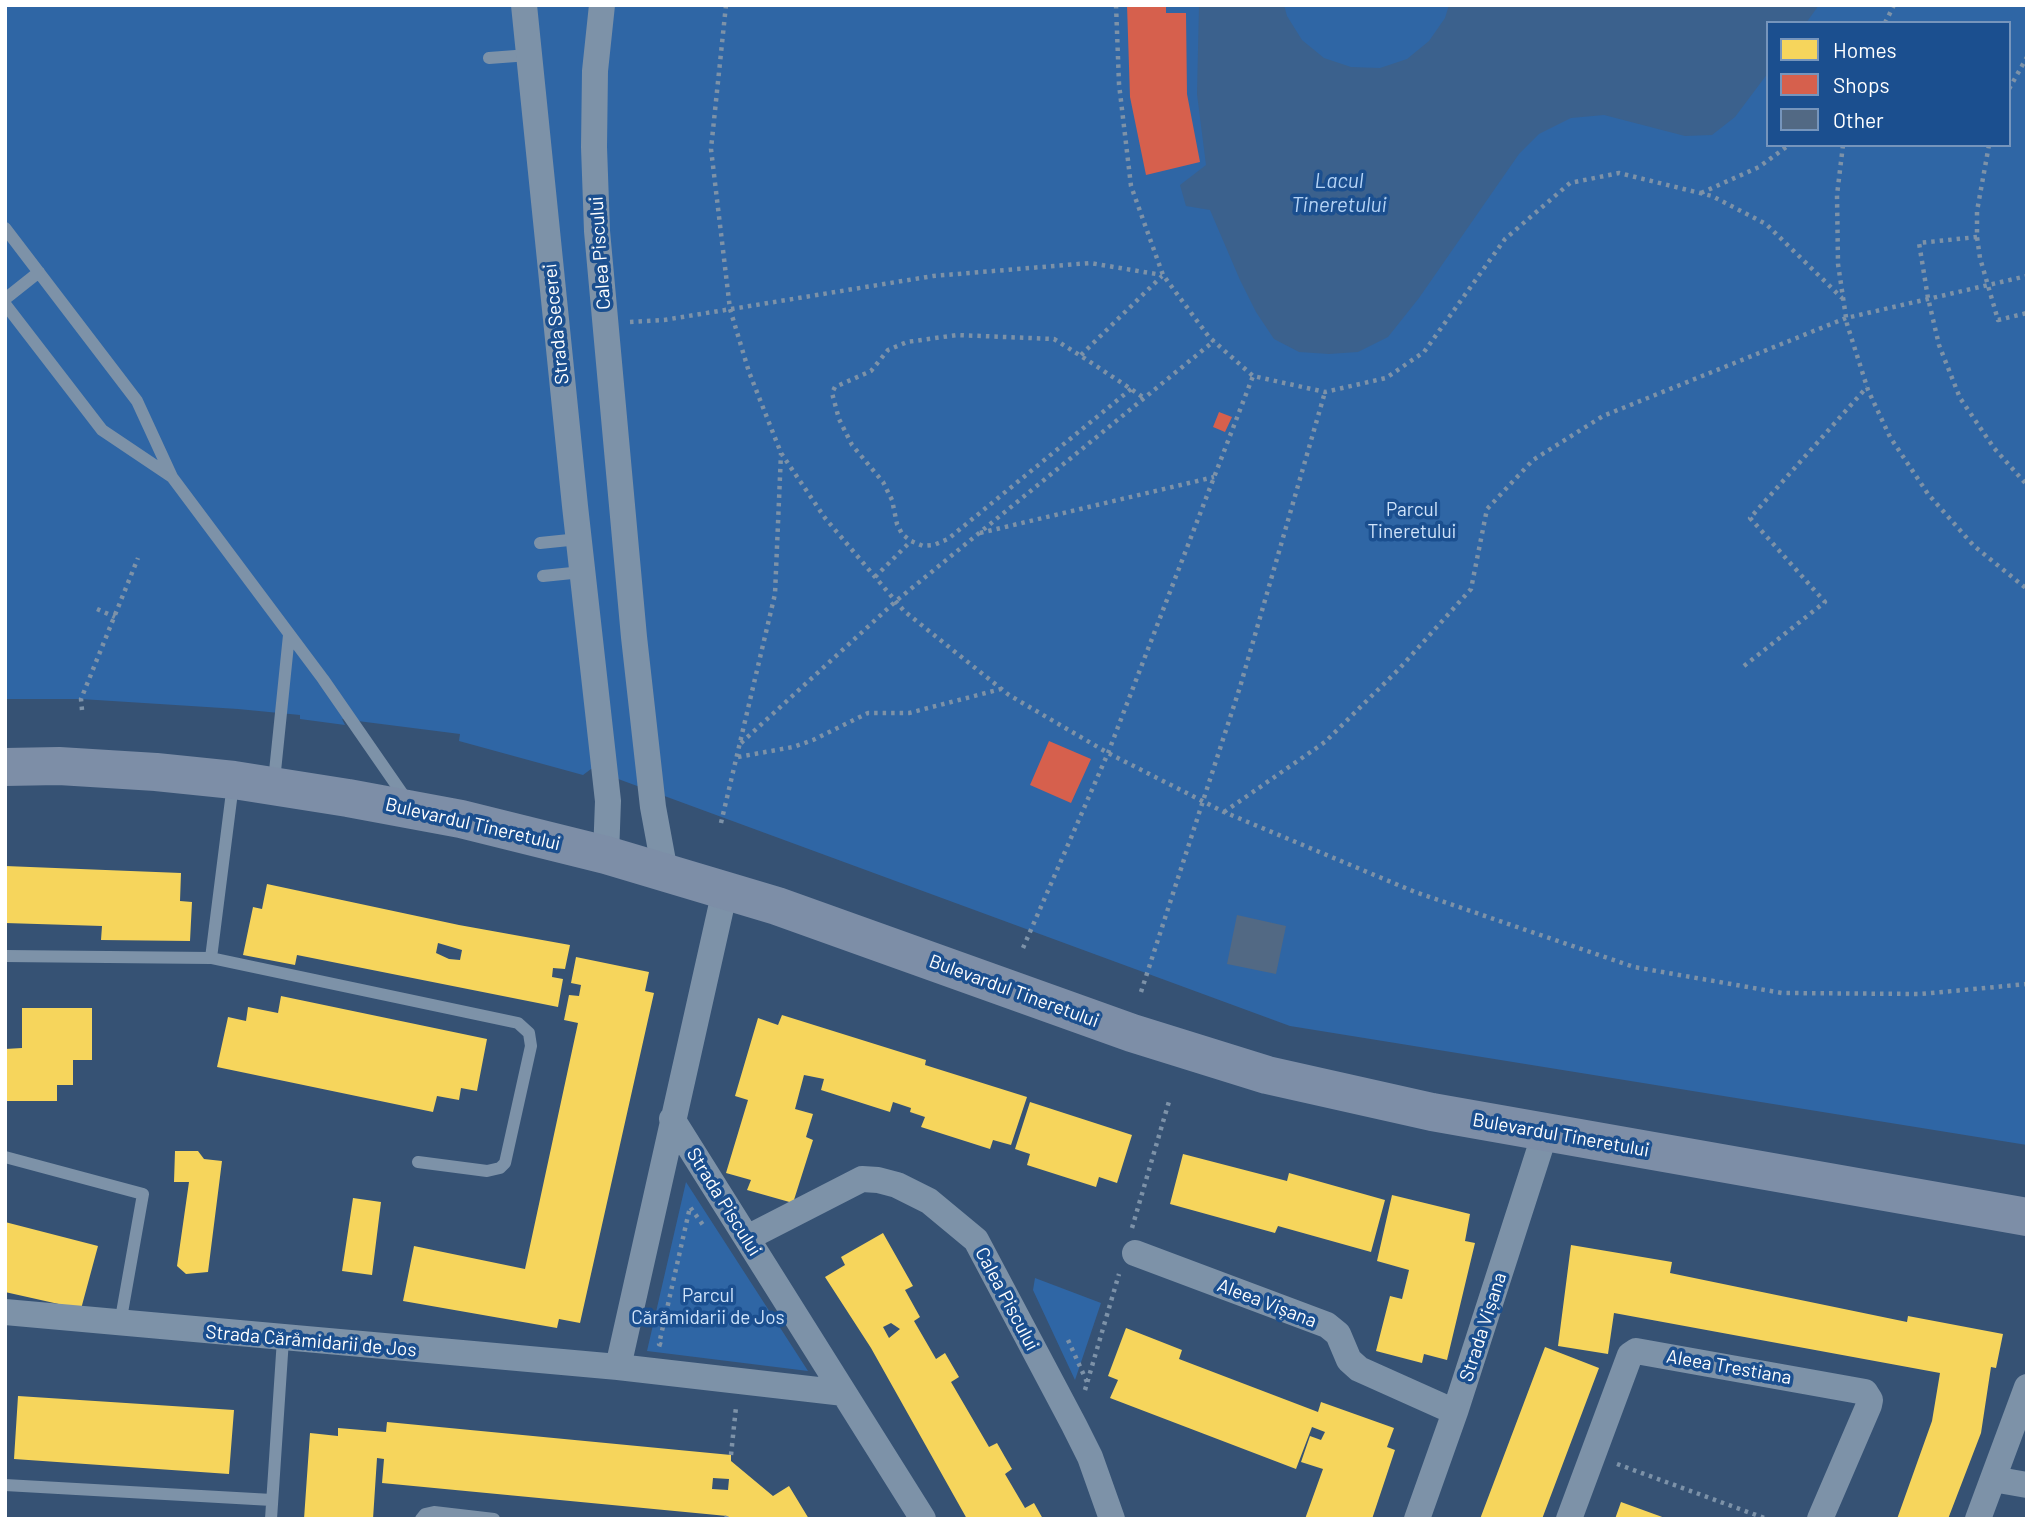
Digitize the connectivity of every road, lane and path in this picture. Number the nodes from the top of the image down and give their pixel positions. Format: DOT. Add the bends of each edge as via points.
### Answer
graph roads {
  1 [pos="524,5"];
  2 [pos="602,5"];
  3 [pos="726,5"];
  4 [pos="1116,5"];
  5 [pos="1895,5"];
  6 [pos="1886,21"];
  7 [pos="529,55"];
  8 [pos="2027,57"];
  9 [pos="489,58"];
  10 [pos="2011,85"];
  11 [pos="1786,147"];
  12 [pos="1843,147"];
  13 [pos="1989,147"];
  14 [pos="1700,193"];
  15 [pos="5,228"];
  16 [pos="1977,237"];
  17 [pos="39,272"];
  18 [pos="1163,275"];
  19 [pos="2027,276"];
  20 [pos="1987,285"];
  21 [pos="1842,298"];
  22 [pos="1928,298"];
  23 [pos="5,301"];
  24 [pos="730,309"];
  25 [pos="2027,313"];
  26 [pos="1846,318"];
  27 [pos="605,324"];
  28 [pos="1214,341"];
  29 [pos="1081,356"];
  30 [pos="1253,376"];
  31 [pos="1867,387"];
  32 [pos="1131,389"];
  33 [pos="1325,392"];
  34 [pos="1144,398"];
  35 [pos="781,453"];
  36 [pos="172,477"];
  37 [pos="1214,477"];
  38 [pos="2027,485"];
  39 [pos="621,501"];
  40 [pos="575,506"];
  41 [pos="979,533"];
  42 [pos="579,539"];
  43 [pos="911,541"];
  44 [pos="540,543"];
  45 [pos="138,558"];
  46 [pos="582,572"];
  47 [pos="543,576"];
  48 [pos="875,577"];
  49 [pos="2027,589"];
  50 [pos="896,601"];
  51 [pos="97,609"];
  52 [pos="115,617"];
  53 [pos="289,635"];
  54 [pos="634,637"];
  55 [pos="590,642"];
  56 [pos="1744,666"];
  57 [pos="1002,689"];
  58 [pos="82,709"];
  59 [pos="741,743"];
  60 [pos="1108,754"];
  61 [pos="738,757"];
  62 [pos="5,767"];
  63 [pos="234,780"];
  64 [pos="273,786"];
  65 [pos="1202,800"];
  66 [pos="415,810"];
  67 [pos="1224,812"];
  68 [pos="721,823"];
  69 [pos="606,855"];
  70 [pos="665,872"];
  71 [pos="725,890"];
  72 [pos="1023,948"];
  73 [pos="5,956"];
  74 [pos="211,958"];
  75 [pos="2027,984"];
  76 [pos="1141,992"];
  77 [pos="672,1119"];
  78 [pos="1545,1133"];
  79 [pos="5,1157"];
  80 [pos="418,1162"];
  81 [pos="2027,1217"];
  82 [pos="705,1229"];
  83 [pos="747,1238"];
  84 [pos="1135,1253"];
  85 [pos="5,1312"];
  86 [pos="120,1324"];
  87 [pos="283,1339"];
  88 [pos="1068,1340"];
  89 [pos="670,1346"];
  90 [pos="618,1367"];
  91 [pos="738,1381"];
  92 [pos="1087,1383"];
  93 [pos="2027,1387"];
  94 [pos="844,1393"];
  95 [pos="1455,1412"];
  96 [pos="731,1455"];
  97 [pos="1592,1455"];
  98 [pos="1993,1479"];
  99 [pos="5,1485"];
  100 [pos="2027,1485"];
  101 [pos="272,1500"];
  102 [pos="271,1519"];
  103 [pos="421,1519"];
  104 [pos="494,1519"];
  105 [pos="923,1519"];
  106 [pos="1112,1519"];
  107 [pos="1417,1519"];
  108 [pos="1569,1519"];
  109 [pos="1767,1519"];
  110 [pos="1820,1519"];
  111 [pos="1978,1519"];
  1 -- 7 [label="street, Strada Secerei"];
  2 -- 27 [label="street, Calea Piscului" via="594,147"];
  3 -- 24 [label="path" via="711,149"];
  4 -- 18 [label="path" via="1119,84 1131,186"];
  5 -- 6 [label="path"];
  7 -- 9 [label="lane"];
  7 -- 40 [label="street, Strada Secerei"];
  8 -- 10 [label="path"];
  11 -- 14 [label="path" via="1759,167"];
  12 -- 21 [label="path" via="1836,229"];
  13 -- 16 [label="path"];
  14 -- 21 [label="path" via="1766,224"];
  14 -- 33 [label="path" via="1619,173 1570,183 1505,239 1424,352 1386,379"];
  15 -- 17 [label="lane"];
  16 -- 20 [label="path"];
  16 -- 22 [label="path" via="1919,243"];
  17 -- 23 [label="lane"];
  17 -- 36 [label="lane" via="137,401"];
  18 -- 24 [label="path" via="1090,263 933,276"];
  18 -- 28 [label="path"];
  18 -- 29 [label="path"];
  19 -- 20 [label="path"];
  20 -- 22 [label="path"];
  20 -- 25 [label="path" via="1998,320"];
  21 -- 26 [label="path"];
  22 -- 26 [label="path"];
  22 -- 38 [label="path" via="1960,398 1994,449"];
  23 -- 36 [label="lane" via="102,430"];
  24 -- 27 [label="path"];
  24 -- 35 [label="path"];
  26 -- 31 [label="path"];
  26 -- 67 [label="path" via="1603,416 1533,460 1487,509 1471,589 1325,742"];
  27 -- 39 [label="street, Calea Piscului"];
  28 -- 30 [label="path"];
  28 -- 34 [label="path"];
  29 -- 32 [label="path"];
  29 -- 43 [label="path" via="1054,339 957,335 907,342 888,350 871,371 835,387 833,402 844,430 883,482 897,524"];
  30 -- 33 [label="path"];
  30 -- 37 [label="path"];
  31 -- 49 [label="path" via="1890,437 1928,495 1974,546"];
  31 -- 56 [label="path" via="1750,518 1825,602"];
  32 -- 34 [label="path"];
  32 -- 43 [label="path" via="947,539 923,546"];
  33 -- 65 [label="path" via="1244,674"];
  34 -- 41 [label="path"];
  35 -- 48 [label="path" via="825,518"];
  35 -- 59 [label="path" via="775,594"];
  36 -- 53 [label="lane"];
  37 -- 41 [label="path"];
  37 -- 60 [label="path"];
  39 -- 40 [label="street"];
  39 -- 54 [label="street, Calea Piscului"];
  40 -- 42 [label="street, Strada Secerei"];
  41 -- 50 [label="path"];
  42 -- 44 [label="lane"];
  42 -- 46 [label="street, Strada Secerei"];
  43 -- 48 [label="path"];
  45 -- 52 [label="path"];
  46 -- 47 [label="lane"];
  46 -- 55 [label="street, Strada Secerei"];
  48 -- 50 [label="path"];
  50 -- 57 [label="path"];
  50 -- 59 [label="path"];
  51 -- 52 [label="path"];
  52 -- 58 [label="path" via="81,699"];
  53 -- 64 [label="lane"];
  53 -- 66 [label="lane"];
  54 -- 55 [label="street"];
  54 -- 70 [label="street, Calea Piscului"];
  55 -- 69 [label="street, Strada Secerei" via="608,801"];
  57 -- 60 [label="path"];
  57 -- 61 [label="path" via="909,713 868,713 813,740"];
  59 -- 61 [label="path"];
  60 -- 65 [label="path"];
  60 -- 72 [label="path"];
  61 -- 68 [label="path"];
  62 -- 63 [label="main road, Bulevardul Tineretului" via="59,766"];
  63 -- 64 [label="main road, Bulevardul Tineretului"];
  63 -- 74 [label="lane"];
  64 -- 66 [label="main road, Bulevardul Tineretului"];
  65 -- 67 [label="path"];
  65 -- 76 [label="path"];
  66 -- 69 [label="main road, Bulevardul Tineretului"];
  67 -- 75 [label="path" via="1415,892 1634,967 1782,993 1921,994"];
  69 -- 70 [label="main road, Bulevardul Tineretului"];
  70 -- 71 [label="main road, Bulevardul Tineretului"];
  71 -- 77 [label="street"];
  71 -- 78 [label="main road, Bulevardul Tineretului" via="1132,1033 1267,1075"];
  73 -- 74 [label="lane"];
  74 -- 80 [label="lane" via="518,1023 529,1033 531,1046 505,1163 487,1171"];
  77 -- 83 [label="street, Strada Piscului"];
  77 -- 90 [label="street"];
  78 -- 81 [label="main road, Bulevardul Tineretului"];
  78 -- 95 [label="street, Strada Vișana"];
  79 -- 86 [label="lane" via="143,1194"];
  82 -- 89 [label="path" via="690,1207 659,1344"];
  83 -- 94 [label="street, Strada Piscului"];
  83 -- 106 [label="street, Calea Piscului" via="862,1180 897,1185 929,1201 976,1240 1090,1457"];
  84 -- 95 [label="street, Aleea Vișana" via="1327,1325 1338,1334 1349,1360 1359,1369"];
  85 -- 86 [label="street, Strada Cărămidarii de Jos"];
  86 -- 87 [label="street, Strada Cărămidarii de Jos"];
  87 -- 90 [label="street, Strada Cărămidarii de Jos"];
  87 -- 101 [label="lane"];
  88 -- 92 [label="path"];
  90 -- 91 [label="street, Strada Cărămidarii de Jos"];
  91 -- 94 [label="street, Strada Cărămidarii de Jos"];
  91 -- 96 [label="path"];
  93 -- 98 [label="street"];
  94 -- 105 [label="street, Strada Piscului"];
  95 -- 107 [label="street, Strada Vișana"];
  97 -- 108 [label="street, Aleea Trestiana"];
  97 -- 109 [label="path"];
  97 -- 110 [label="street, Aleea Trestiana" via="1630,1355 1636,1351 1861,1390 1869,1405"];
  98 -- 100 [label="street"];
  98 -- 111 [label="street"];
  99 -- 101 [label="lane"];
  101 -- 102 [label="lane"];
  103 -- 104 [label="lane" via="434,1512"];
}
